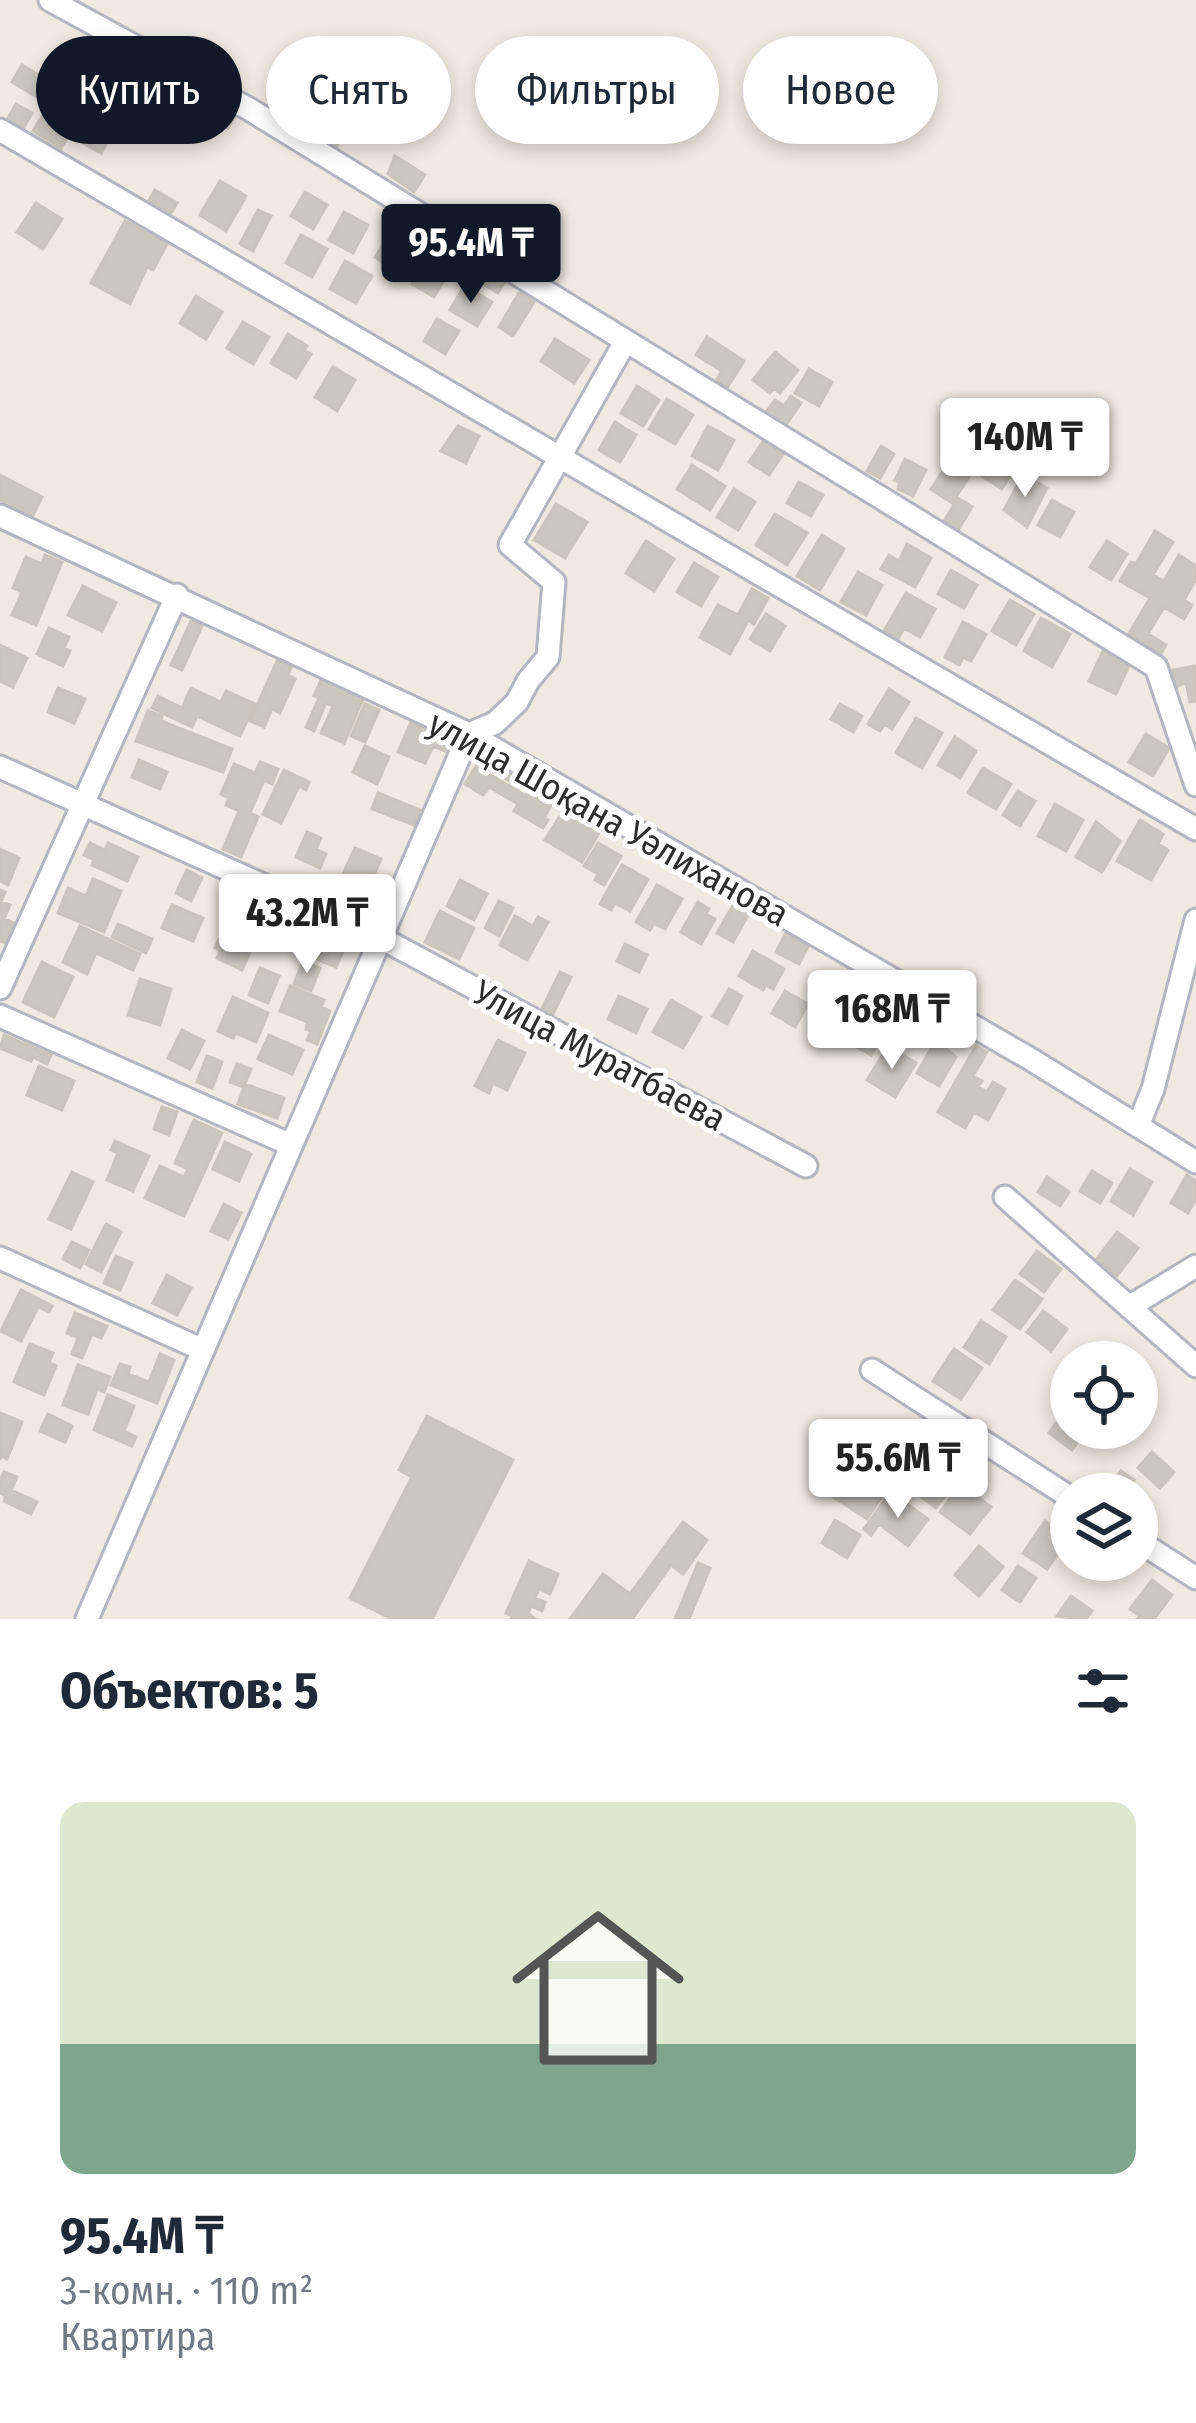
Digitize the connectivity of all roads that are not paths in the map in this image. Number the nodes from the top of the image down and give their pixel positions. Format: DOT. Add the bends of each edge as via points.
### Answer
graph roads {
  1 [pos="50,0"];
  2 [pos="0,130"];
  3 [pos="625,342"];
  4 [pos="558,459"];
  5 [pos="0,516"];
  6 [pos="178,595"];
  7 [pos="469,734"];
  8 [pos="0,766"];
  9 [pos="1196,785"];
  10 [pos="82,804"];
  11 [pos="1196,829"];
  12 [pos="1196,920"];
  13 [pos="381,938"];
  14 [pos="0,988"];
  15 [pos="0,1016"];
  16 [pos="1134,1123"];
  17 [pos="291,1145"];
  18 [pos="1196,1162"];
  19 [pos="806,1166"];
  20 [pos="1005,1197"];
  21 [pos="0,1258"];
  22 [pos="1196,1266"];
  23 [pos="1129,1307"];
  24 [pos="203,1350"];
  25 [pos="1196,1366"];
  26 [pos="872,1370"];
  27 [pos="1050,1484"];
  28 [pos="1158,1554"];
  29 [pos="1196,1578"];
  30 [pos="87,1619"];
  1 -- 3 [label="street" via="249,110"];
  2 -- 4 [label="street"];
  3 -- 4 [label="street"];
  3 -- 9 [label="street" via="1156,667"];
  4 -- 7 [label="street" via="510,544 554,582 548,658 517,702"];
  4 -- 11 [label="street"];
  5 -- 6 [label="street, улица Шоқана Уәлиханова"];
  6 -- 7 [label="street, улица Шоқана Уәлиханова"];
  6 -- 10 [label="street"];
  7 -- 13 [label="street"];
  7 -- 16 [label="street, улица Шоқана Уәлиханова"];
  8 -- 10 [label="street, Улица Муратбаева"];
  10 -- 13 [label="street, Улица Муратбаева"];
  10 -- 14 [label="street"];
  12 -- 16 [label="street" via="1158,1072"];
  13 -- 17 [label="street"];
  13 -- 19 [label="street, Улица Муратбаева"];
  15 -- 17 [label="street"];
  16 -- 18 [label="street, улица Шоқана Уәлиханова"];
  17 -- 24 [label="street"];
  20 -- 23 [label="street"];
  21 -- 24 [label="street"];
  22 -- 23 [label="street"];
  23 -- 25 [label="street"];
  24 -- 30 [label="street"];
  26 -- 27 [label="street"];
  28 -- 29 [label="street"];
}
